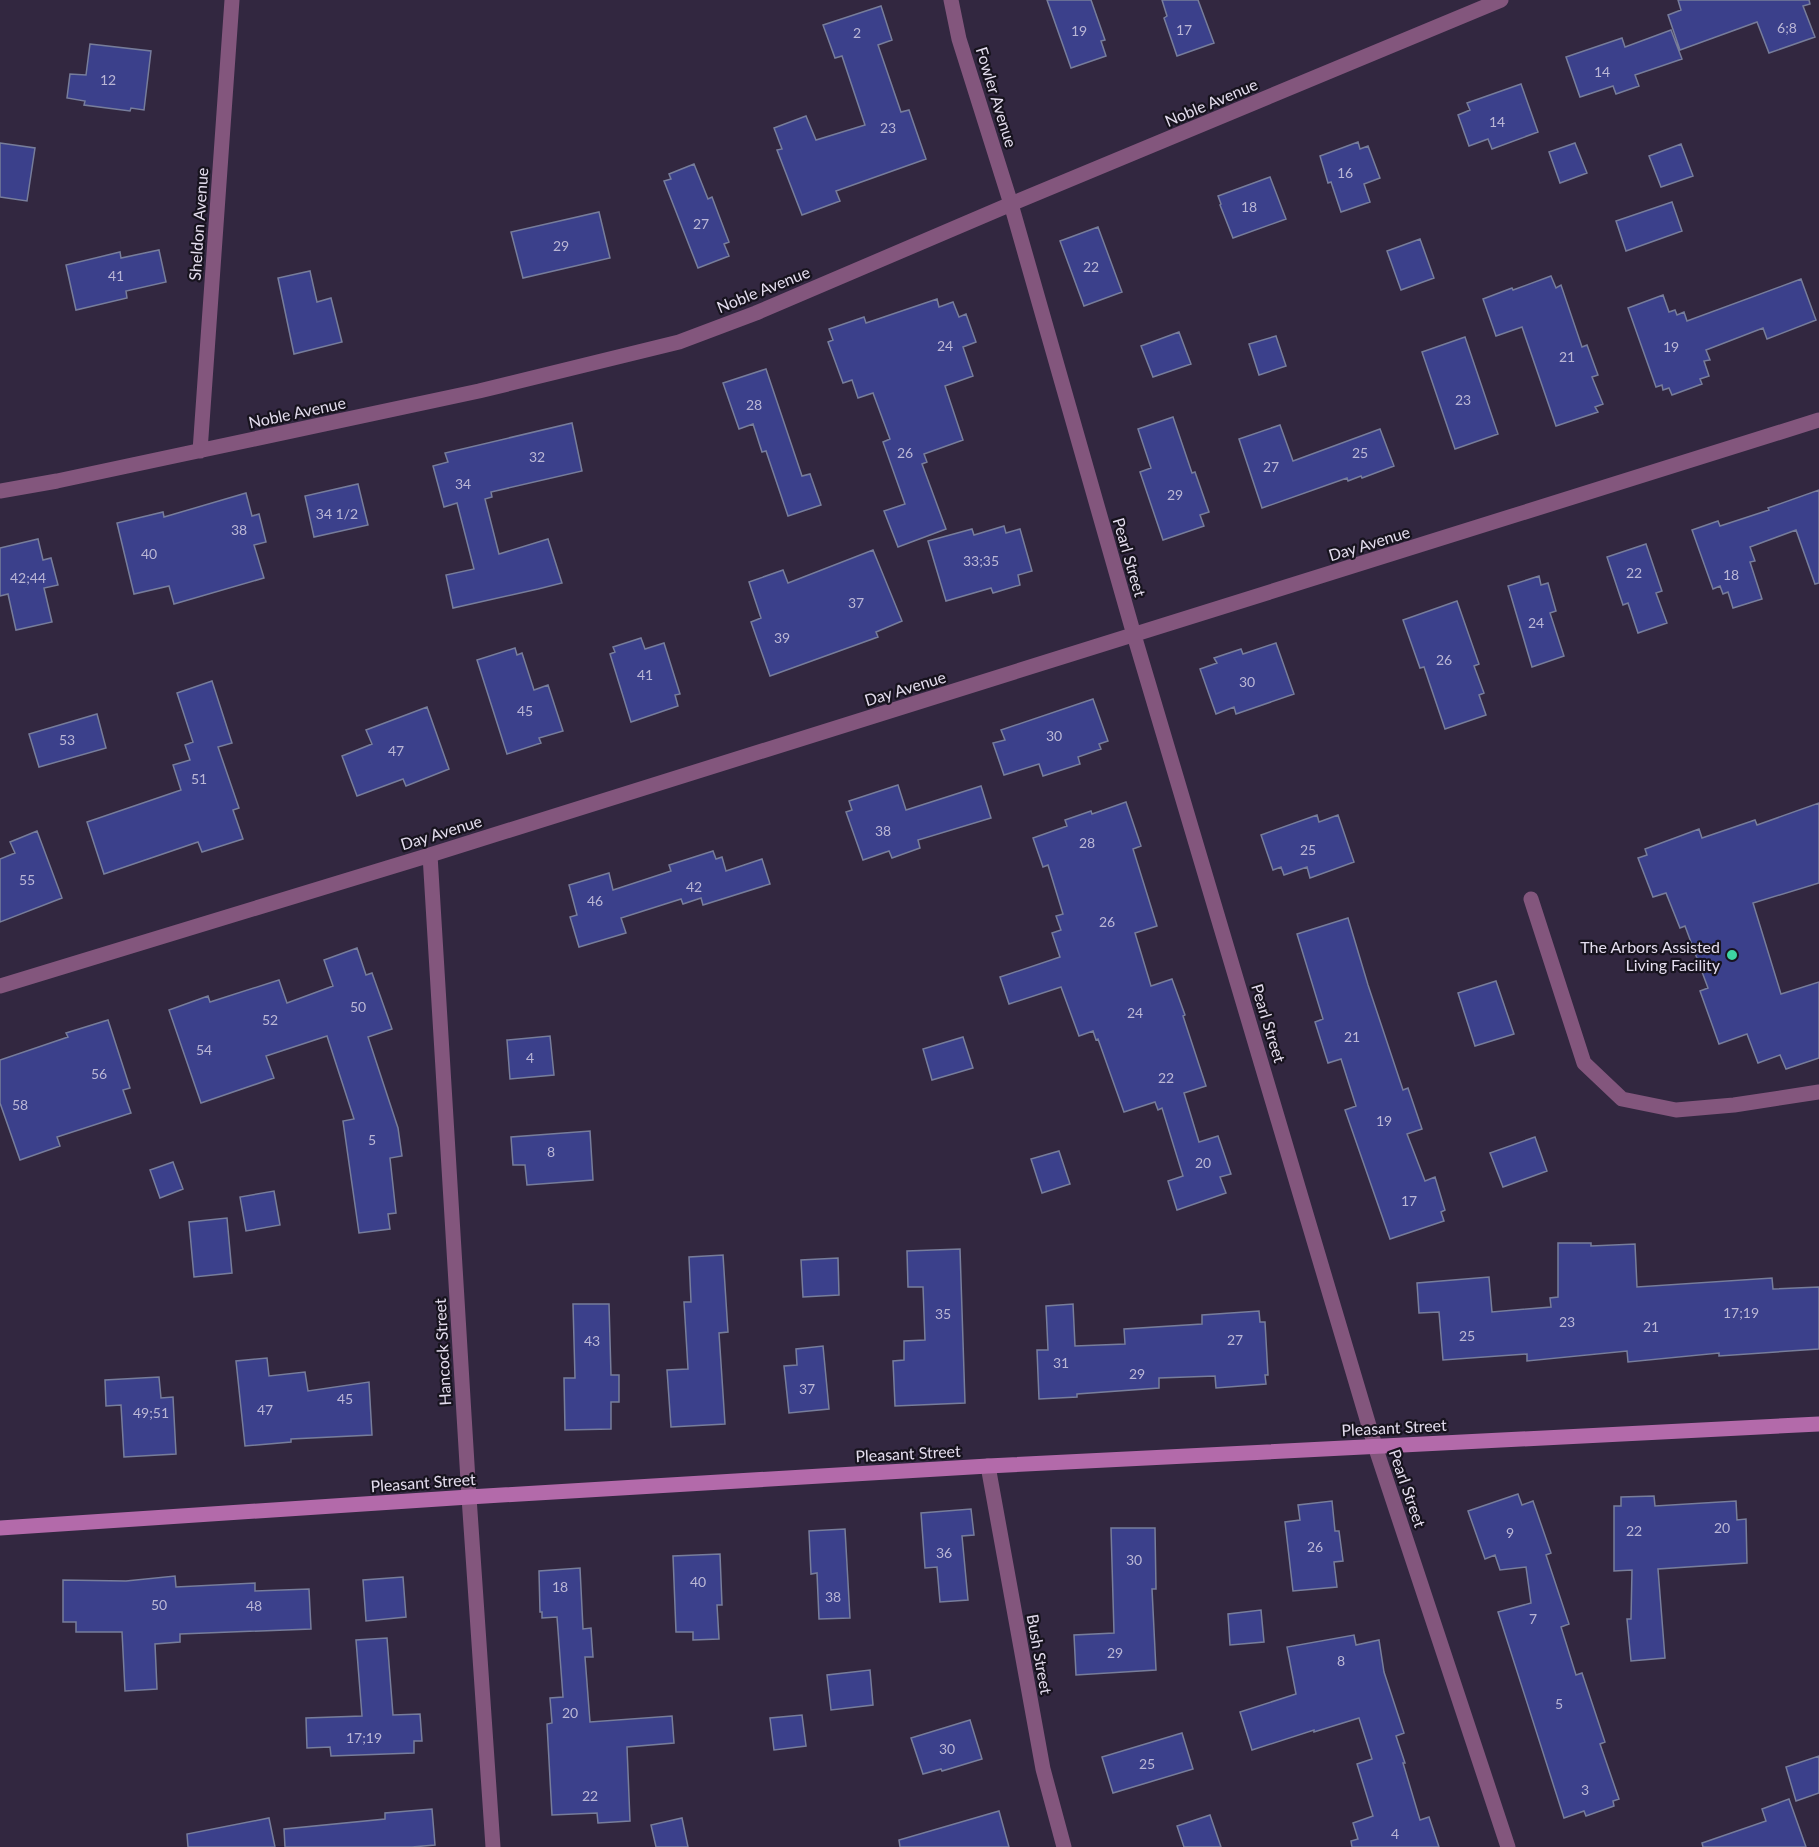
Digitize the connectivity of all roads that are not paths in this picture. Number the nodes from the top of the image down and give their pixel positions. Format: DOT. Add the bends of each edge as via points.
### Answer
graph roads {
  1 [pos="232,0"];
  2 [pos="951,0"];
  3 [pos="1502,0"];
  4 [pos="1011,204"];
  5 [pos="1819,420"];
  6 [pos="200,451"];
  7 [pos="0,491"];
  8 [pos="1134,635"];
  9 [pos="430,855"];
  10 [pos="1531,899"];
  11 [pos="0,986"];
  12 [pos="1819,1092"];
  13 [pos="1819,1424"];
  14 [pos="1375,1446"];
  15 [pos="988,1466"];
  16 [pos="469,1497"];
  17 [pos="0,1528"];
  18 [pos="493,1847"];
  19 [pos="1064,1847"];
  20 [pos="1508,1847"];
  1 -- 6 [label="street, Sheldon Avenue"];
  2 -- 4 [label="street, Fowler Avenue" via="959,39"];
  3 -- 4 [label="street, Noble Avenue"];
  4 -- 6 [label="street, Noble Avenue" via="679,342 479,391"];
  4 -- 8 [label="street, Pearl Street"];
  5 -- 8 [label="street, Day Avenue"];
  6 -- 7 [label="street, Noble Avenue"];
  8 -- 9 [label="street, Day Avenue"];
  8 -- 14 [label="street, Pearl Street"];
  9 -- 11 [label="street, Day Avenue"];
  9 -- 16 [label="street, Hancock Street"];
  10 -- 12 [label="street" via="1584,1064 1622,1099 1676,1110"];
  13 -- 14 [label="street, Pleasant Street"];
  14 -- 15 [label="street, Pleasant Street"];
  14 -- 20 [label="street, Pearl Street"];
  15 -- 16 [label="street, Pleasant Street"];
  15 -- 19 [label="street, Bush Street" via="1042,1769"];
  16 -- 17 [label="street, Pleasant Street"];
  16 -- 18 [label="street, Hancock Street"];
}
